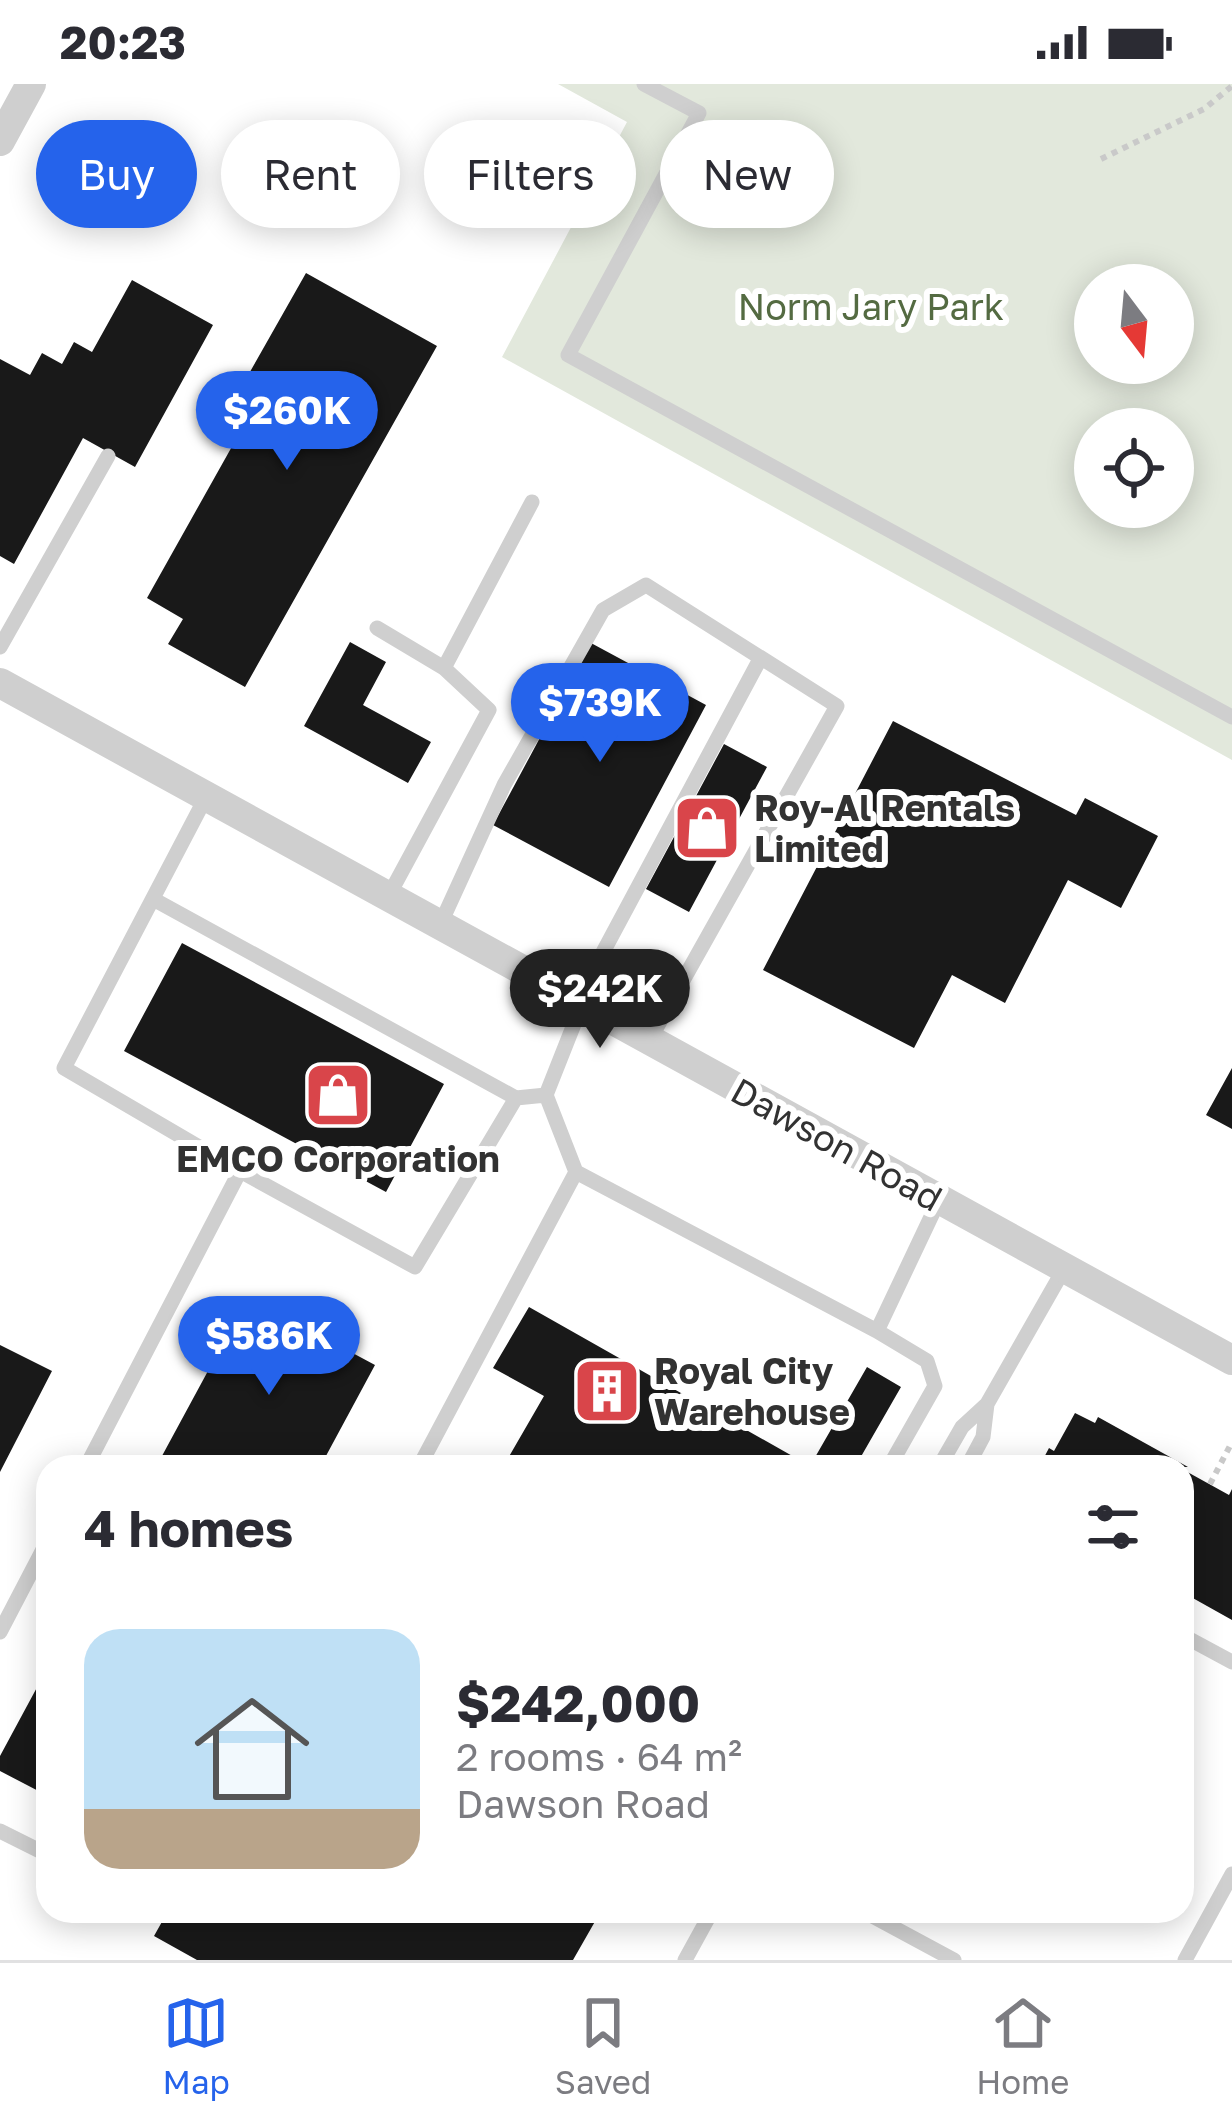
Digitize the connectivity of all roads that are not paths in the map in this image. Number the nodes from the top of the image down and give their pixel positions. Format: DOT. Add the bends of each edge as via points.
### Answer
graph roads {
  1 [pos="32,84"];
  2 [pos="644,84"];
  3 [pos="0,141"];
  4 [pos="108,456"];
  5 [pos="532,502"];
  6 [pos="377,628"];
  7 [pos="0,647"];
  8 [pos="760,659"];
  9 [pos="444,668"];
  10 [pos="0,683"];
  11 [pos="1232,717"];
  12 [pos="206,797"];
  13 [pos="388,897"];
  14 [pos="152,899"];
  15 [pos="440,925"];
  16 [pos="581,1003"];
  17 [pos="649,1041"];
  18 [pos="546,1095"];
  19 [pos="515,1097"];
  20 [pos="241,1172"];
  21 [pos="576,1172"];
  22 [pos="939,1200"];
  23 [pos="1064,1269"];
  24 [pos="877,1331"];
  25 [pos="1232,1360"];
  26 [pos="987,1404"];
  27 [pos="92,1455"];
  28 [pos="425,1455"];
  29 [pos="897,1455"];
  30 [pos="946,1455"];
  31 [pos="973,1455"];
  32 [pos="36,1563"];
  33 [pos="0,1632"];
  34 [pos="1194,1641"];
  35 [pos="1232,1662"];
  36 [pos="0,1831"];
  37 [pos="36,1849"];
  38 [pos="1232,1874"];
  39 [pos="705,1923"];
  40 [pos="885,1923"];
  41 [pos="685,1960"];
  42 [pos="954,1960"];
  43 [pos="1185,1960"];
  1 -- 3 [label="street"];
  2 -- 11 [label="lane" via="699,113 568,355"];
  4 -- 7 [label="lane"];
  5 -- 9 [label="lane"];
  6 -- 9 [label="lane"];
  8 -- 15 [label="lane" via="646,585 602,610 504,785"];
  8 -- 16 [label="lane"];
  8 -- 17 [label="lane" via="837,706"];
  9 -- 13 [label="lane" via="489,710"];
  10 -- 12 [label="street, Dawson Road"];
  12 -- 13 [label="street, Dawson Road"];
  12 -- 14 [label="lane"];
  13 -- 15 [label="street, Dawson Road"];
  14 -- 19 [label="lane"];
  14 -- 20 [label="lane" via="64,1068"];
  15 -- 16 [label="street, Dawson Road"];
  16 -- 17 [label="street, Dawson Road"];
  16 -- 18 [label="lane"];
  17 -- 22 [label="street, Dawson Road"];
  18 -- 19 [label="lane"];
  18 -- 21 [label="lane"];
  19 -- 20 [label="lane" via="415,1267"];
  20 -- 27 [label="lane"];
  21 -- 24 [label="lane"];
  21 -- 28 [label="lane"];
  22 -- 23 [label="street, Dawson Road"];
  22 -- 24 [label="lane"];
  23 -- 25 [label="street, Dawson Road"];
  23 -- 26 [label="lane"];
  24 -- 29 [label="lane" via="927,1360 935,1386"];
  26 -- 30 [label="lane"];
  26 -- 31 [label="lane"];
  32 -- 33 [label="lane"];
  34 -- 35 [label="lane"];
  36 -- 37 [label="lane"];
  38 -- 43 [label="lane"];
  39 -- 41 [label="lane"];
  40 -- 42 [label="lane"];
}
